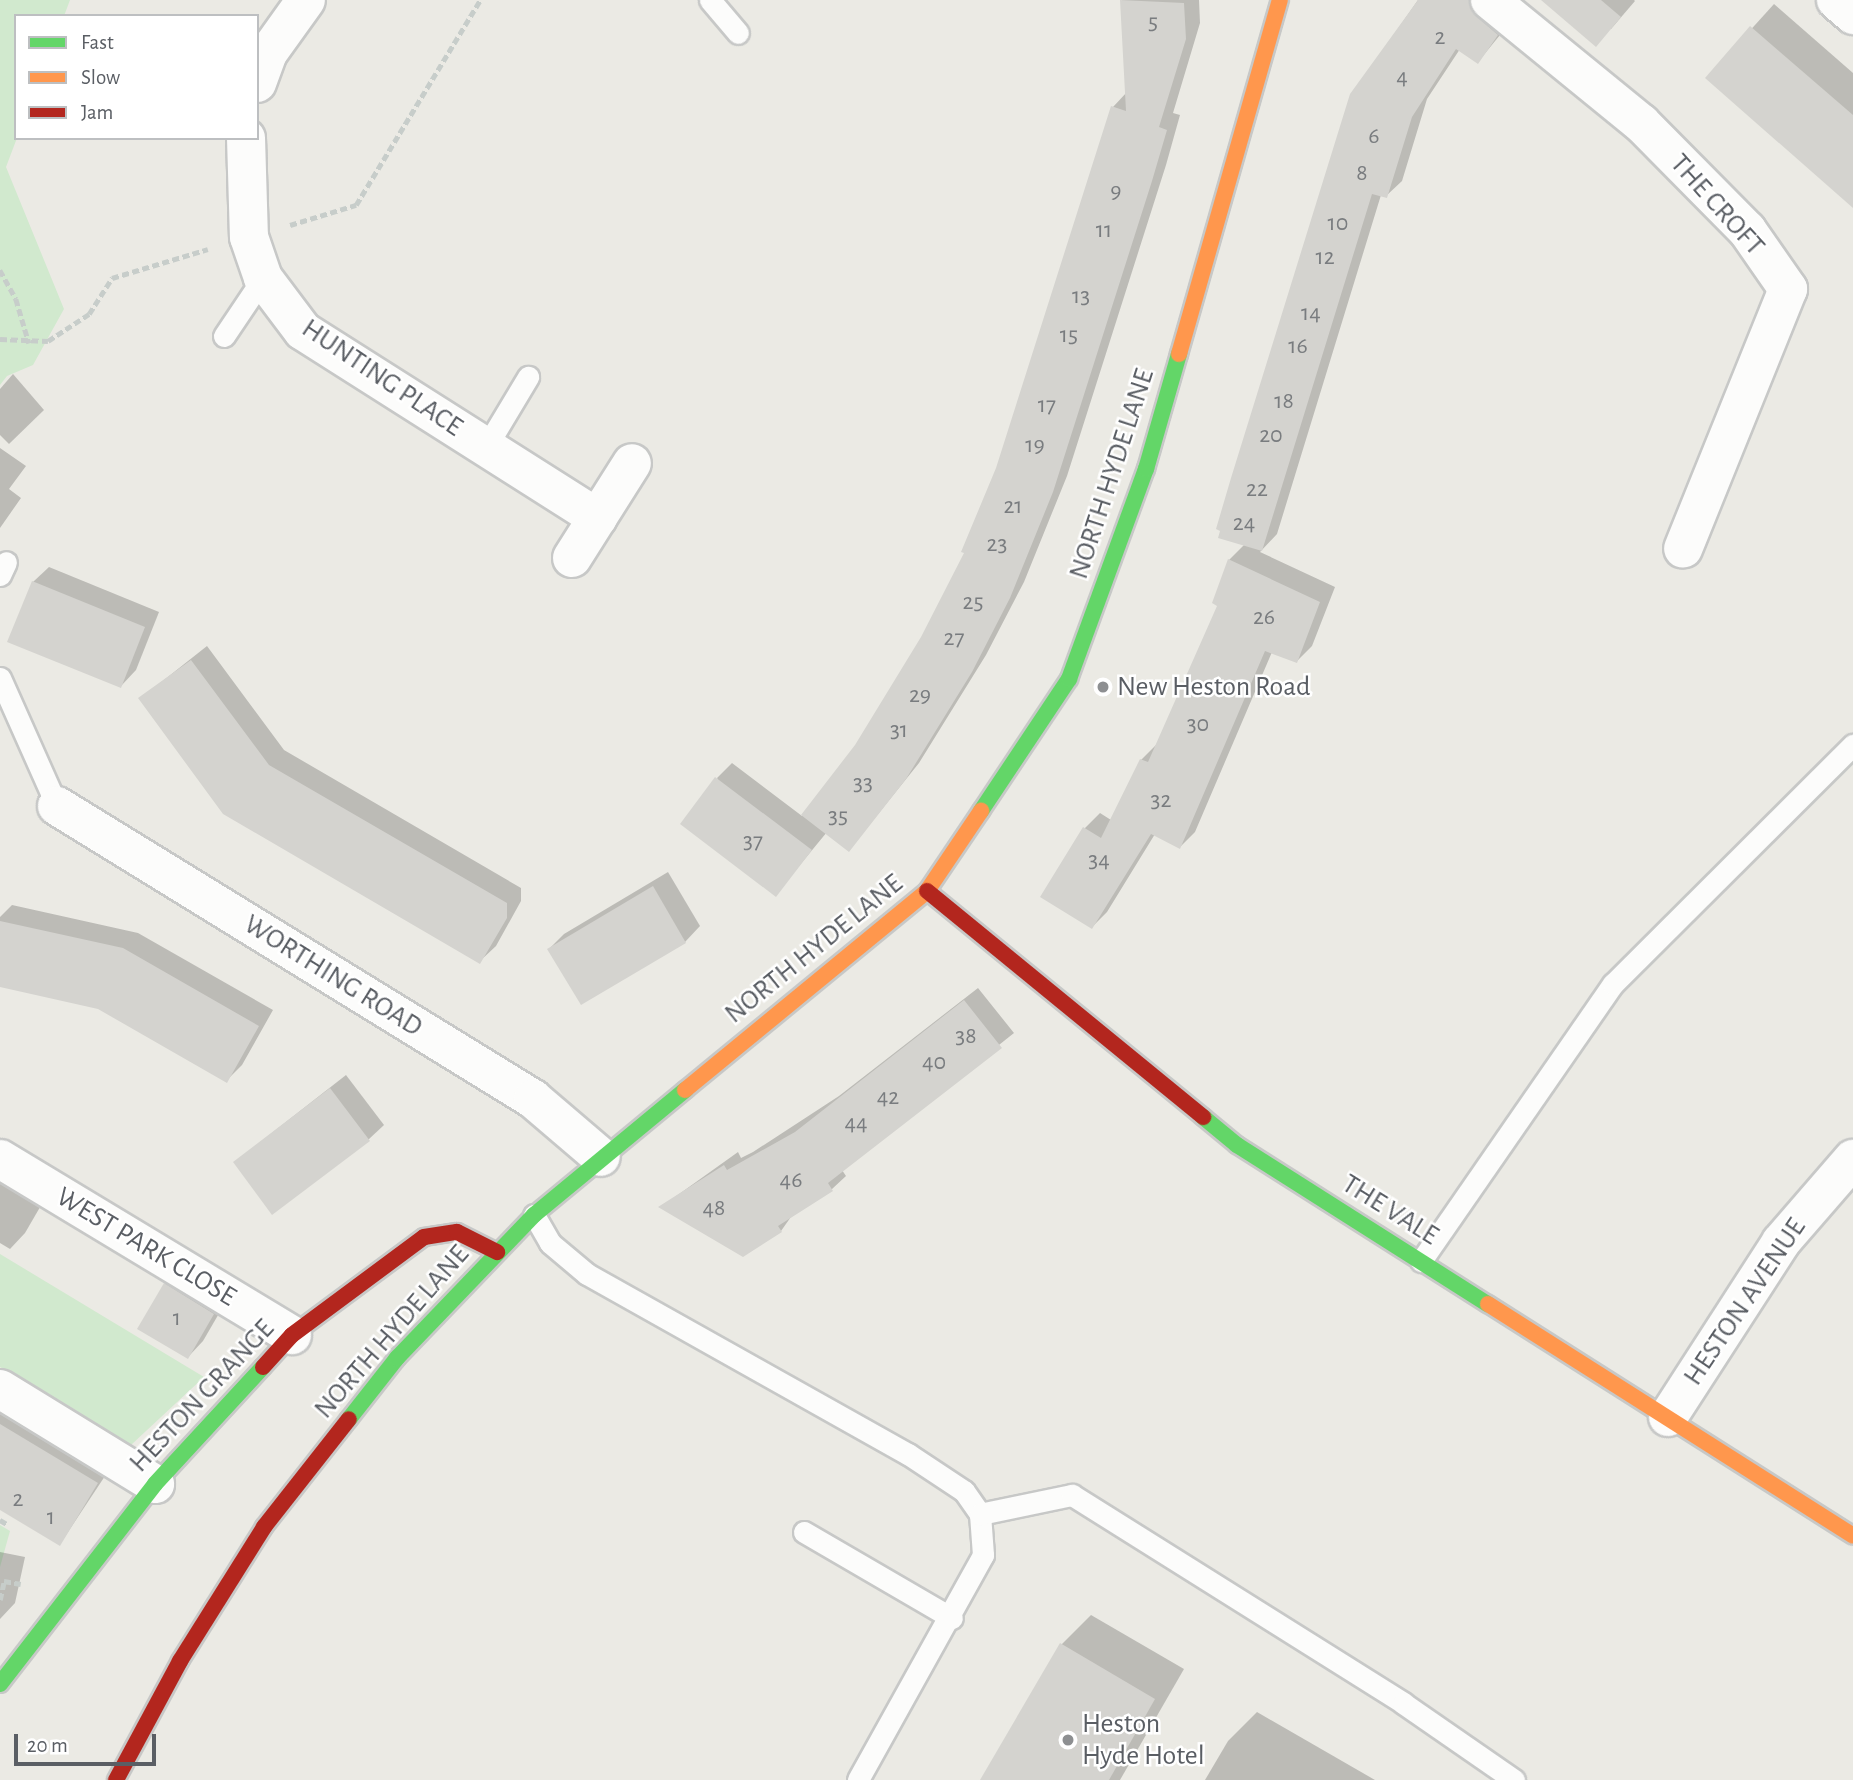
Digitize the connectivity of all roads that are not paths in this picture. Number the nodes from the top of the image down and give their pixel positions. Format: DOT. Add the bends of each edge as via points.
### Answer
graph roads {
  1 [pos="306,0"];
  2 [pos="710,0"];
  3 [pos="1280,0"];
  4 [pos="1490,0"];
  5 [pos="1836,0"];
  6 [pos="1853,15"];
  7 [pos="738,33"];
  8 [pos="259,78"];
  9 [pos="246,140"];
  10 [pos="263,278"];
  11 [pos="224,335"];
  12 [pos="528,377"];
  13 [pos="486,447"];
  14 [pos="632,463"];
  15 [pos="598,518"];
  16 [pos="1683,550"];
  17 [pos="572,558"];
  18 [pos="0,678"];
  19 [pos="1853,746"];
  20 [pos="57,806"];
  21 [pos="928,891"];
  22 [pos="601,1157"];
  23 [pos="0,1159"];
  24 [pos="1853,1159"];
  25 [pos="534,1215"];
  26 [pos="497,1252"];
  27 [pos="1421,1261"];
  28 [pos="292,1335"];
  29 [pos="0,1389"];
  30 [pos="1668,1417"];
  31 [pos="155,1484"];
  32 [pos="980,1514"];
  33 [pos="804,1532"];
  34 [pos="1853,1536"];
  35 [pos="952,1619"];
  36 [pos="0,1684"];
  37 [pos="116,1780"];
  38 [pos="858,1780"];
  39 [pos="1514,1780"];
  1 -- 8 [label="street" via="268,53"];
  2 -- 7 [label="lane"];
  3 -- 21 [label="street, NORTH HYDE LANE" via="1146,469 1069,679"];
  4 -- 16 [label="street, THE CROFT" via="1641,123 1747,230 1788,289"];
  5 -- 6 [label="street"];
  9 -- 10 [label="street, HUNTING PLACE" via="249,237"];
  10 -- 11 [label="lane"];
  10 -- 13 [label="street, HUNTING PLACE" via="303,331"];
  12 -- 13 [label="lane"];
  13 -- 15 [label="street, HUNTING PLACE"];
  14 -- 15 [label="street"];
  15 -- 17 [label="street"];
  18 -- 20 [label="lane"];
  19 -- 27 [label="lane" via="1613,984"];
  20 -- 22 [label="street, WORTHING ROAD" via="533,1099"];
  21 -- 22 [label="street, NORTH HYDE LANE"];
  21 -- 27 [label="street, THE VALE" via="1237,1145"];
  22 -- 25 [label="street, NORTH HYDE LANE"];
  23 -- 28 [label="street, WEST PARK CLOSE"];
  24 -- 30 [label="street, HESTON AVENUE" via="1781,1241"];
  25 -- 26 [label="street, NORTH HYDE LANE"];
  25 -- 32 [label="lane" via="551,1242 587,1274 908,1454 964,1491"];
  26 -- 28 [label="street, HESTON GRANGE" via="457,1232 424,1237"];
  26 -- 37 [label="street, NORTH HYDE LANE" via="397,1358 264,1527 180,1661"];
  27 -- 30 [label="street, THE VALE"];
  28 -- 31 [label="street, HESTON GRANGE"];
  29 -- 31 [label="street"];
  30 -- 34 [label="street, THE VALE"];
  31 -- 36 [label="street, HESTON GRANGE"];
  32 -- 35 [label="lane" via="983,1555"];
  32 -- 39 [label="lane" via="1072,1495 1403,1703"];
  33 -- 35 [label="lane"];
  35 -- 38 [label="lane"];
}
